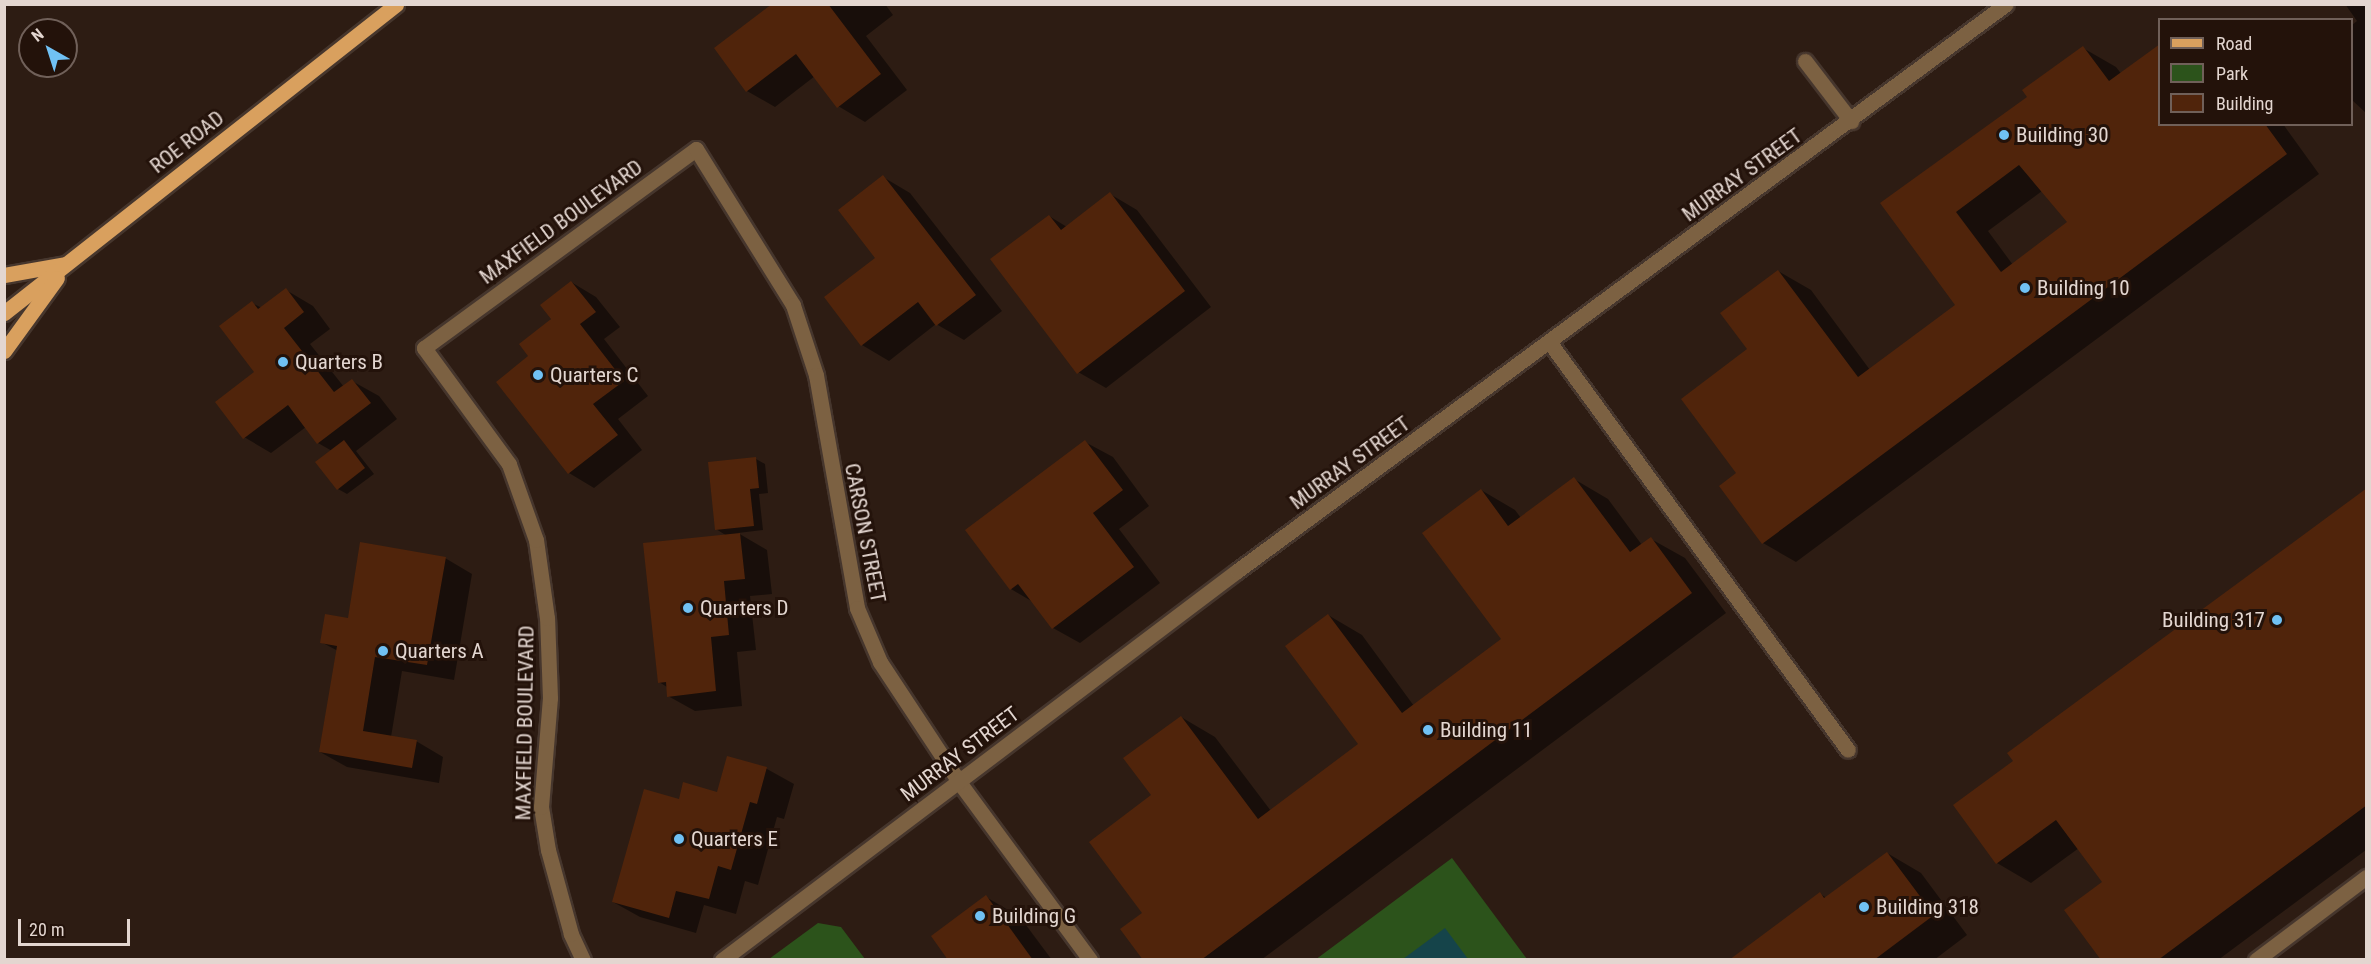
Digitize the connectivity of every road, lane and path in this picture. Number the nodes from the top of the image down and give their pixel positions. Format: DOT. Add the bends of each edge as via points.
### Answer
graph roads {
  1 [pos="396,4"];
  2 [pos="2007,4"];
  3 [pos="378,9"];
  4 [pos="1805,61"];
  5 [pos="1851,121"];
  6 [pos="696,148"];
  7 [pos="68,263"];
  8 [pos="4,275"];
  9 [pos="4,313"];
  10 [pos="1550,343"];
  11 [pos="4,351"];
  12 [pos="1848,750"];
  13 [pos="959,782"];
  14 [pos="2367,877"];
  15 [pos="583,960"];
  16 [pos="722,960"];
  17 [pos="1090,960"];
  18 [pos="2256,960"];
  1 -- 3 [label="main road, ROE ROAD"];
  2 -- 5 [label="street, MURRAY STREET"];
  3 -- 7 [label="main road, ROE ROAD"];
  4 -- 5 [label="street"];
  5 -- 10 [label="street, MURRAY STREET"];
  6 -- 13 [label="street, CARSON STREET" via="793,305 816,375 857,608 880,662"];
  6 -- 15 [label="street, MAXFIELD BOULEVARD" via="424,348 509,464 536,540 547,618 550,698 541,807 570,934"];
  7 -- 8 [label="main road"];
  7 -- 9 [label="main road, ROE ROAD"];
  7 -- 11 [label="main road"];
  10 -- 12 [label="street"];
  10 -- 13 [label="street, MURRAY STREET"];
  13 -- 16 [label="street, MURRAY STREET"];
  13 -- 17 [label="street, CARSON STREET"];
  14 -- 18 [label="street"];
}
